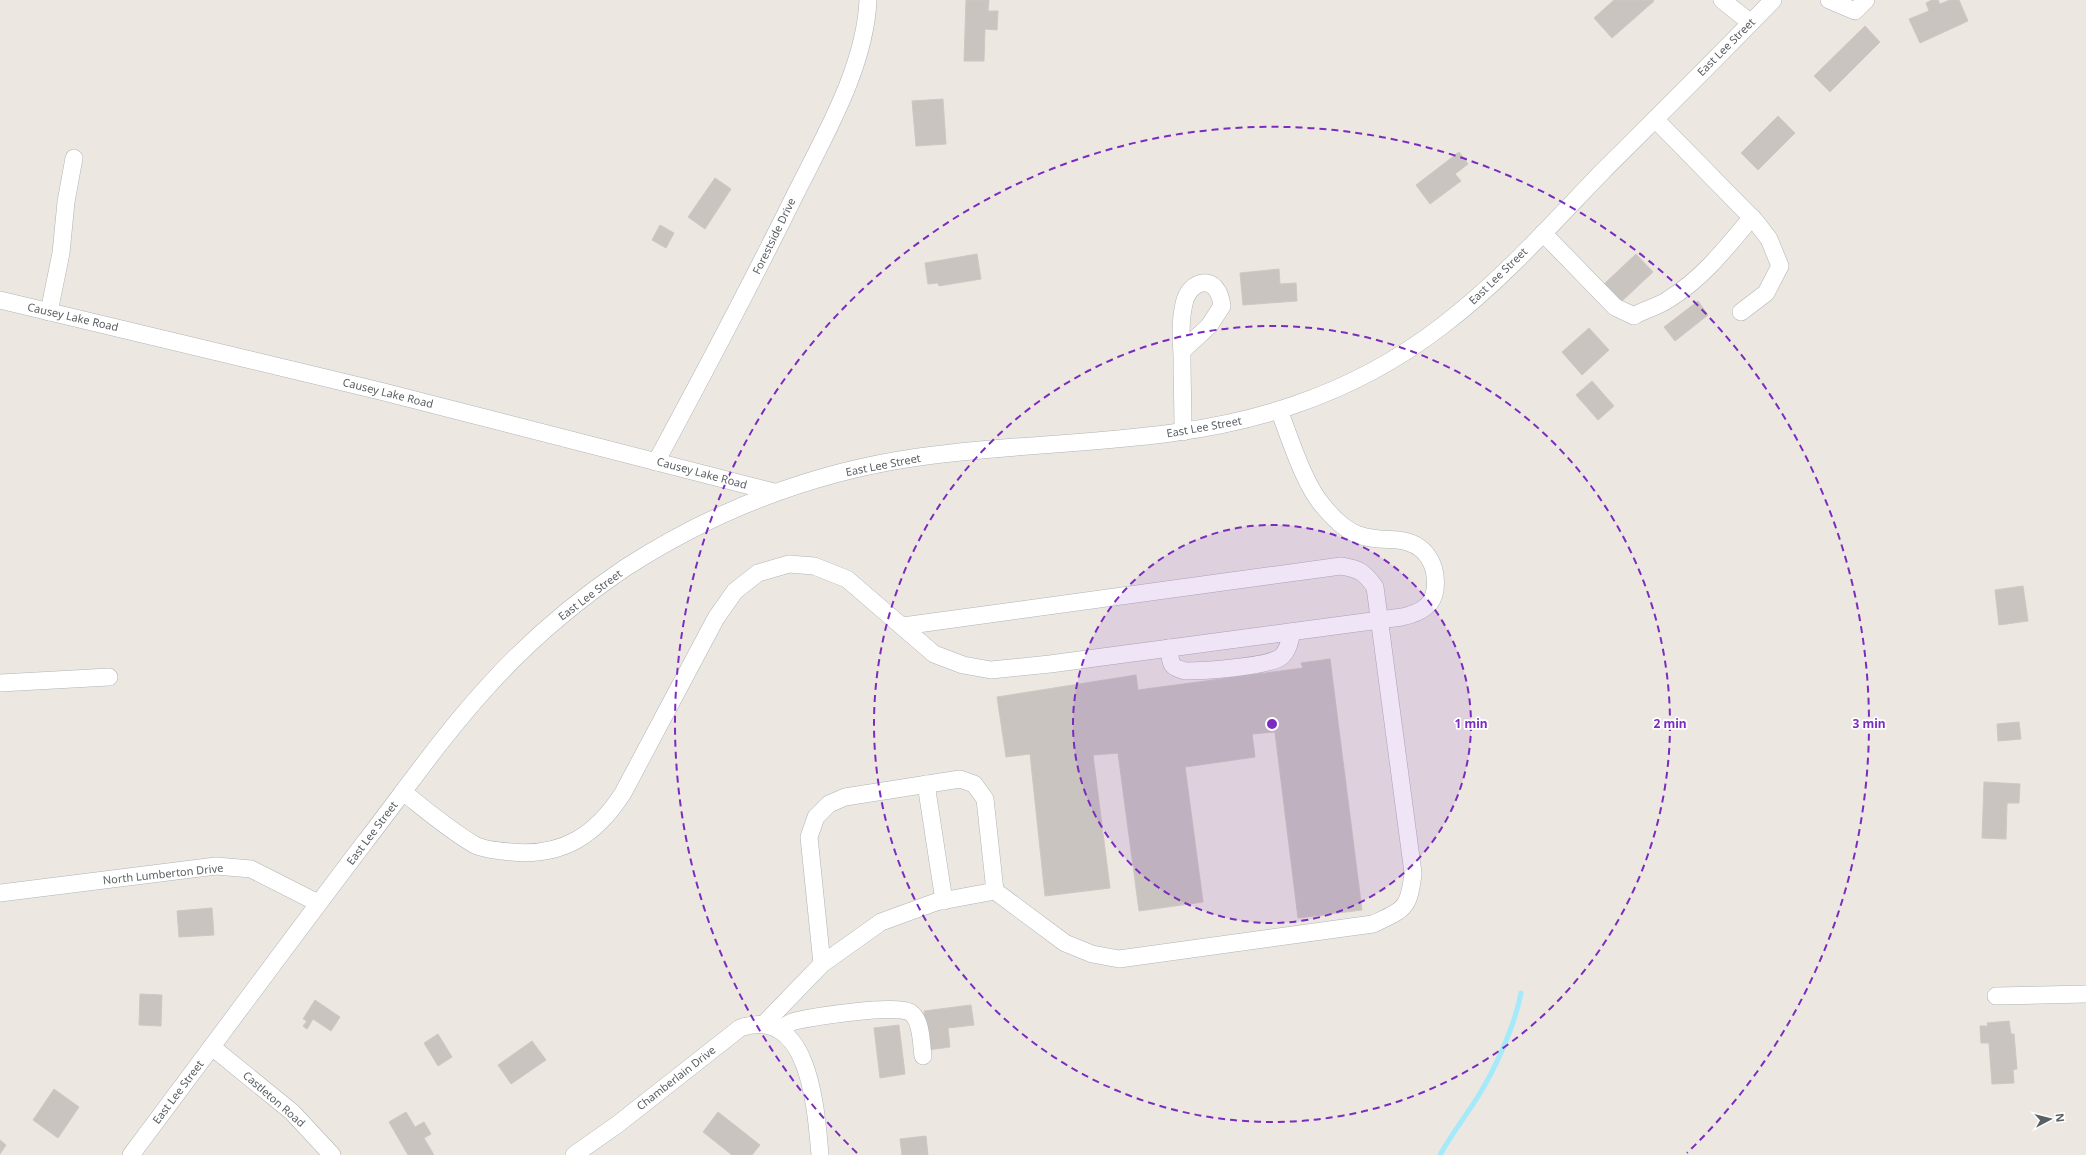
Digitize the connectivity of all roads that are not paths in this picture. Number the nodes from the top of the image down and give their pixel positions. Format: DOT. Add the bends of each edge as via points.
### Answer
graph roads {
  1 [pos="868,0"];
  2 [pos="1722,0"];
  3 [pos="1773,0"];
  4 [pos="1829,0"];
  5 [pos="1866,0"];
  6 [pos="1751,22"];
  7 [pos="1655,119"];
  8 [pos="74,158"];
  9 [pos="1752,218"];
  10 [pos="1543,233"];
  11 [pos="0,300"];
  12 [pos="49,312"];
  13 [pos="1741,312"];
  14 [pos="1182,351"];
  15 [pos="1279,410"];
  16 [pos="1183,432"];
  17 [pos="656,462"];
  18 [pos="774,492"];
  19 [pos="1380,620"];
  20 [pos="902,626"];
  21 [pos="1292,632"];
  22 [pos="1170,648"];
  23 [pos="109,677"];
  24 [pos="0,684"];
  25 [pos="926,784"];
  26 [pos="403,792"];
  27 [pos="995,892"];
  28 [pos="0,893"];
  29 [pos="944,901"];
  30 [pos="318,904"];
  31 [pos="822,964"];
  32 [pos="2086,994"];
  33 [pos="1996,996"];
  34 [pos="776,1028"];
  35 [pos="212,1047"];
  36 [pos="923,1056"];
  37 [pos="131,1155"];
  38 [pos="332,1155"];
  39 [pos="574,1155"];
  40 [pos="820,1155"];
  1 -- 17 [label="street, Forestside Drive" via="862,41 843,98 726,334"];
  2 -- 6 [label="street"];
  3 -- 6 [label="street, East Lee Street"];
  4 -- 5 [label="street" via="1855,11"];
  6 -- 7 [label="street, East Lee Street"];
  7 -- 9 [label="street"];
  7 -- 10 [label="street, East Lee Street"];
  8 -- 12 [label="street" via="61,253"];
  9 -- 10 [label="street" via="1706,271 1690,285 1669,300 1634,316 1615,307"];
  9 -- 13 [label="street" via="1769,239 1780,266 1766,294"];
  10 -- 15 [label="street, East Lee Street" via="1475,300 1410,349 1356,380"];
  11 -- 12 [label="street, Causey Lake Road"];
  12 -- 17 [label="street, Causey Lake Road" via="380,391"];
  14 -- 16 [label="street"];
  15 -- 16 [label="street, East Lee Street" via="1221,426"];
  15 -- 19 [label="street" via="1309,484 1323,506 1338,521 1358,535 1412,544 1433,562 1435,594 1429,603 1418,613"];
  16 -- 18 [label="street, East Lee Street" via="916,457 802,482"];
  17 -- 18 [label="street, Causey Lake Road"];
  18 -- 26 [label="street, East Lee Street" via="725,512 628,567 578,602 488,685"];
  19 -- 20 [label="street" via="1375,587 1364,572 1341,566"];
  19 -- 21 [label="street"];
  19 -- 27 [label="street" via="1413,873 1410,897 1400,912 1373,924 1119,960 1092,954 1065,943"];
  20 -- 22 [label="street" via="934,654 963,665 992,670"];
  20 -- 26 [label="street" via="847,579 814,566 789,564 758,573 735,591 716,618 610,813 592,831 573,843 523,854 476,845 445,826"];
  21 -- 22 [label="street"];
  21 -- 22 [label="street" via="1286,651 1280,657 1253,664 1185,671 1174,668 1171,664"];
  23 -- 24 [label="street"];
  25 -- 27 [label="street" via="960,779 974,784 985,799"];
  25 -- 29 [label="street"];
  25 -- 31 [label="street" via="845,797 829,804 816,817 809,837"];
  26 -- 30 [label="street, East Lee Street"];
  27 -- 29 [label="street"];
  28 -- 30 [label="street, North Lumberton Drive" via="216,866 251,869"];
  29 -- 31 [label="street" via="881,922"];
  30 -- 35 [label="street, East Lee Street"];
  31 -- 34 [label="street"];
  32 -- 33 [label="street"];
  34 -- 36 [label="street" via="814,1017 903,1009 911,1013 918,1022"];
  34 -- 39 [label="street, Chamberlain Drive" via="752,1024 740,1028 618,1124"];
  34 -- 40 [label="street" via="796,1047 806,1068 816,1111"];
  35 -- 37 [label="street, East Lee Street"];
  35 -- 38 [label="street, Castleton Road" via="292,1112"];
}
